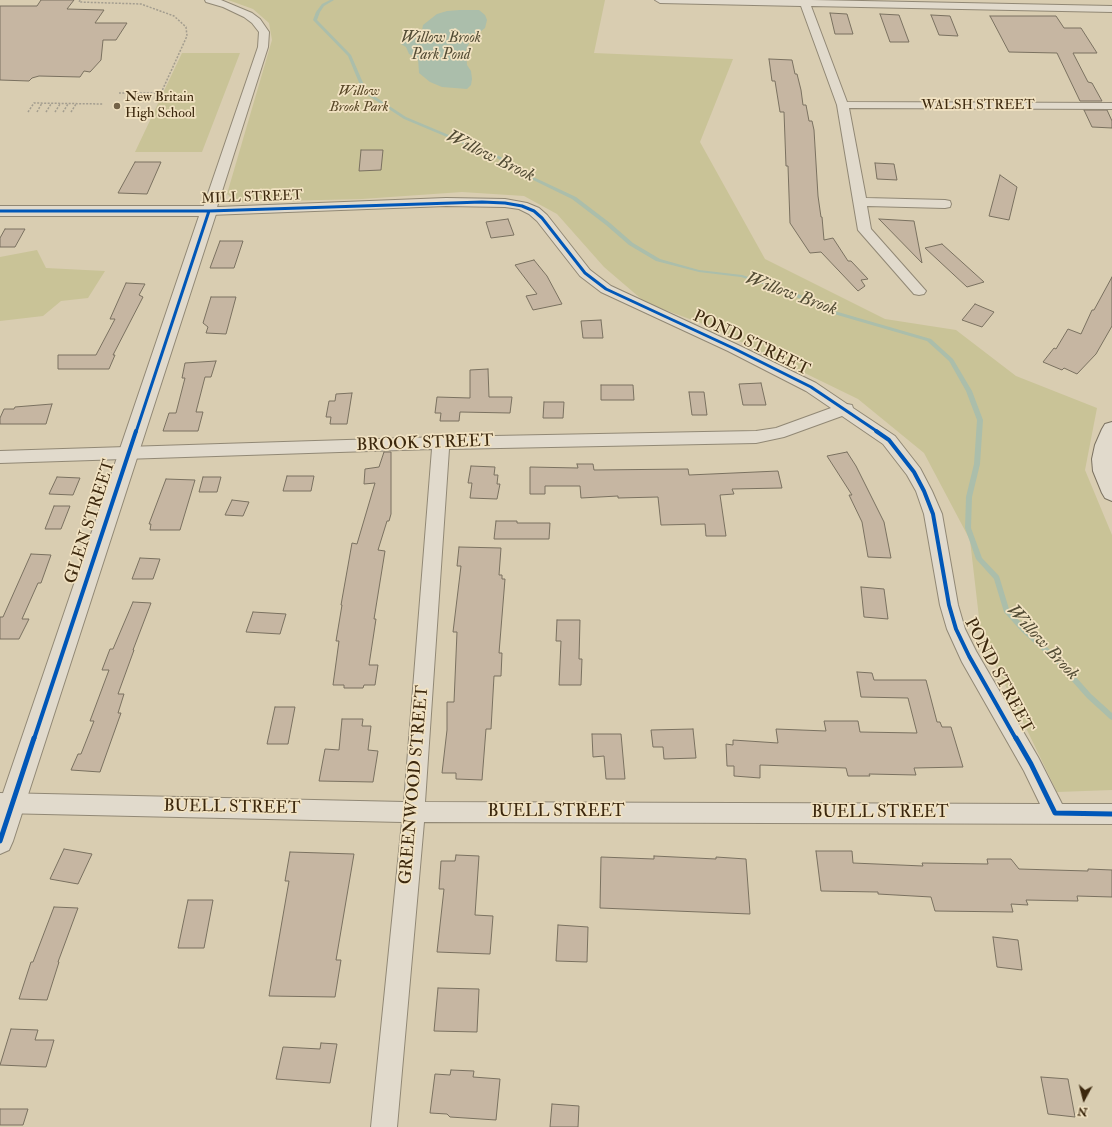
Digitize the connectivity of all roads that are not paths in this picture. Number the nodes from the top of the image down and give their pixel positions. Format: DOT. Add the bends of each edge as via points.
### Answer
graph roads {
  1 [pos="210,0"];
  2 [pos="660,0"];
  3 [pos="805,3"];
  4 [pos="1112,9"];
  5 [pos="843,105"];
  6 [pos="1112,106"];
  7 [pos="860,202"];
  8 [pos="505,203"];
  9 [pos="945,204"];
  10 [pos="0,211"];
  11 [pos="209,211"];
  12 [pos="919,291"];
  13 [pos="846,409"];
  14 [pos="1112,429"];
  15 [pos="441,443"];
  16 [pos="128,453"];
  17 [pos="0,457"];
  18 [pos="1112,494"];
  19 [pos="6,803"];
  20 [pos="414,812"];
  21 [pos="1055,813"];
  22 [pos="1112,814"];
  23 [pos="0,841"];
  24 [pos="384,1127"];
  1 -- 11 [label="street" via="248,15 264,32 263,47"];
  2 -- 3 [label="street"];
  3 -- 4 [label="street"];
  3 -- 5 [label="street"];
  5 -- 6 [label="street, WALSH STREET"];
  5 -- 7 [label="street"];
  7 -- 9 [label="street"];
  7 -- 12 [label="street" via="865,230"];
  8 -- 11 [label="street, MILL STREET" via="446,202"];
  8 -- 13 [label="street, POND STREET" via="534,211 585,273 606,289 733,348 811,387"];
  10 -- 11 [label="street, MILL STREET"];
  11 -- 16 [label="street, GLEN STREET"];
  13 -- 15 [label="street, BROOK STREET" via="778,434 756,437"];
  13 -- 21 [label="street, POND STREET" via="888,440 914,472 933,514 949,605 956,629"];
  14 -- 18 [label="street" via="1102,459"];
  15 -- 16 [label="street, BROOK STREET"];
  15 -- 20 [label="street, GREENWOOD STREET"];
  16 -- 17 [label="street, BROOK STREET"];
  16 -- 19 [label="street, GLEN STREET"];
  19 -- 20 [label="street, BUELL STREET"];
  19 -- 23 [label="street, GLEN STREET"];
  20 -- 21 [label="street, BUELL STREET"];
  20 -- 24 [label="street, GREENWOOD STREET"];
  21 -- 22 [label="street, BUELL STREET"];
}
